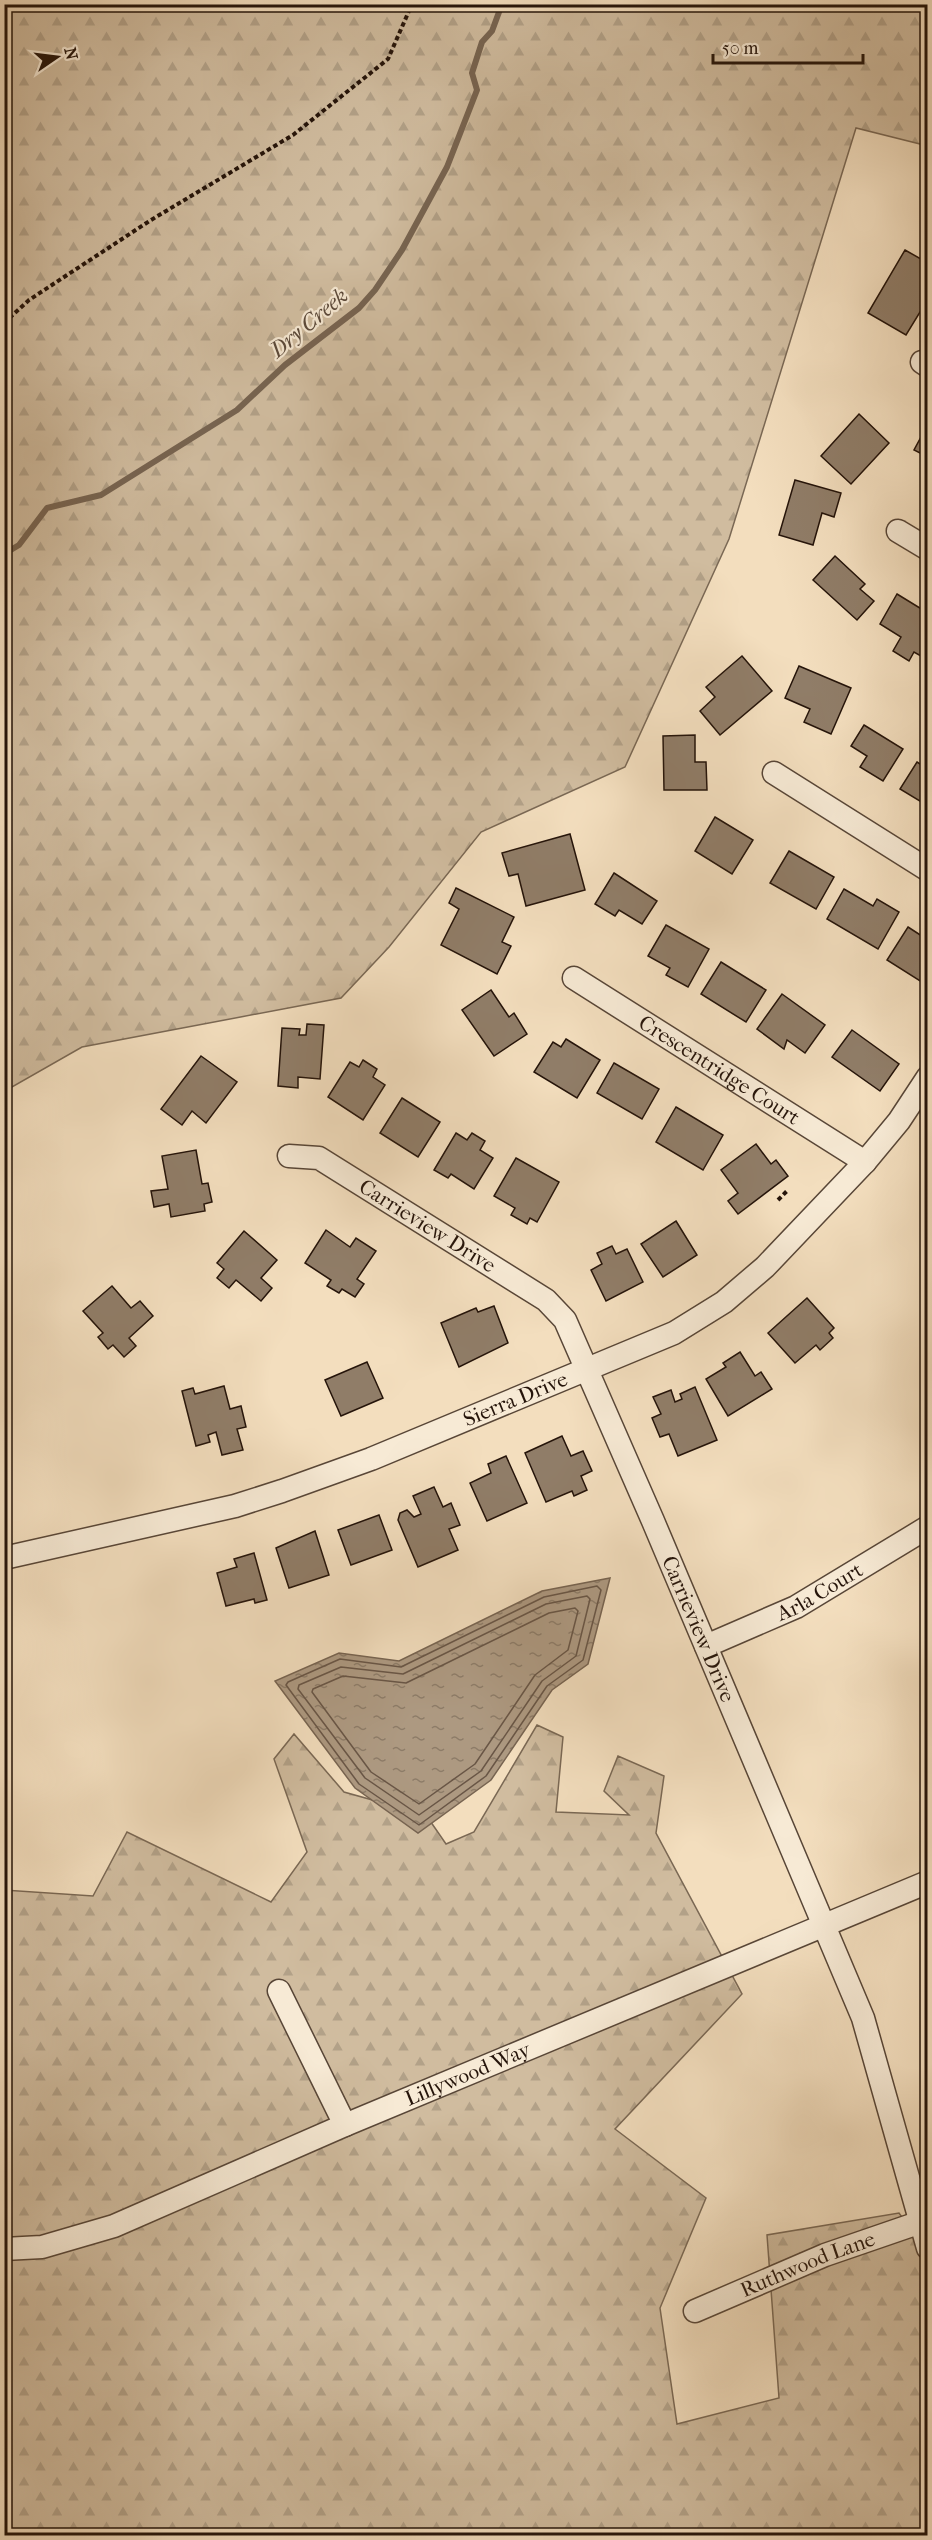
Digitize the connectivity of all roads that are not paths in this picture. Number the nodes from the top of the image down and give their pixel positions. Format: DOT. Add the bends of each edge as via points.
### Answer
graph roads {
  1 [pos="898,531"];
  2 [pos="927,549"];
  3 [pos="774,773"];
  4 [pos="927,870"];
  5 [pos="574,978"];
  6 [pos="927,1077"];
  7 [pos="289,1155"];
  8 [pos="865,1162"];
  9 [pos="586,1367"];
  10 [pos="927,1527"];
  11 [pos="4,1558"];
  12 [pos="706,1646"];
  13 [pos="927,1882"];
  14 [pos="824,1927"];
  15 [pos="279,1991"];
  16 [pos="345,2125"];
  17 [pos="921,2222"];
  18 [pos="927,2248"];
  19 [pos="4,2249"];
  20 [pos="695,2311"];
  1 -- 2 [label="street"];
  3 -- 4 [label="street"];
  5 -- 8 [label="street, Crescentridge Court"];
  6 -- 8 [label="street, Sierra Drive" via="899,1121"];
  7 -- 9 [label="street, Carrieview Drive" via="319,1158 546,1300 565,1320"];
  8 -- 9 [label="street, Sierra Drive" via="765,1267 724,1302 674,1333"];
  9 -- 11 [label="street, Sierra Drive" via="371,1459 282,1491 235,1506"];
  9 -- 12 [label="street, Carrieview Drive"];
  10 -- 12 [label="street, Arla Court" via="796,1607"];
  12 -- 14 [label="street, Carrieview Drive"];
  13 -- 14 [label="street, Lillywood Way"];
  14 -- 16 [label="street, Lillywood Way"];
  14 -- 17 [label="street, Carrieview Drive" via="863,2018"];
  15 -- 16 [label="street"];
  16 -- 19 [label="street, Lillywood Way" via="114,2226 42,2247"];
  17 -- 18 [label="street, Carrieview Drive"];
  17 -- 20 [label="street, Ruthwood Lane" via="825,2255"];
}
